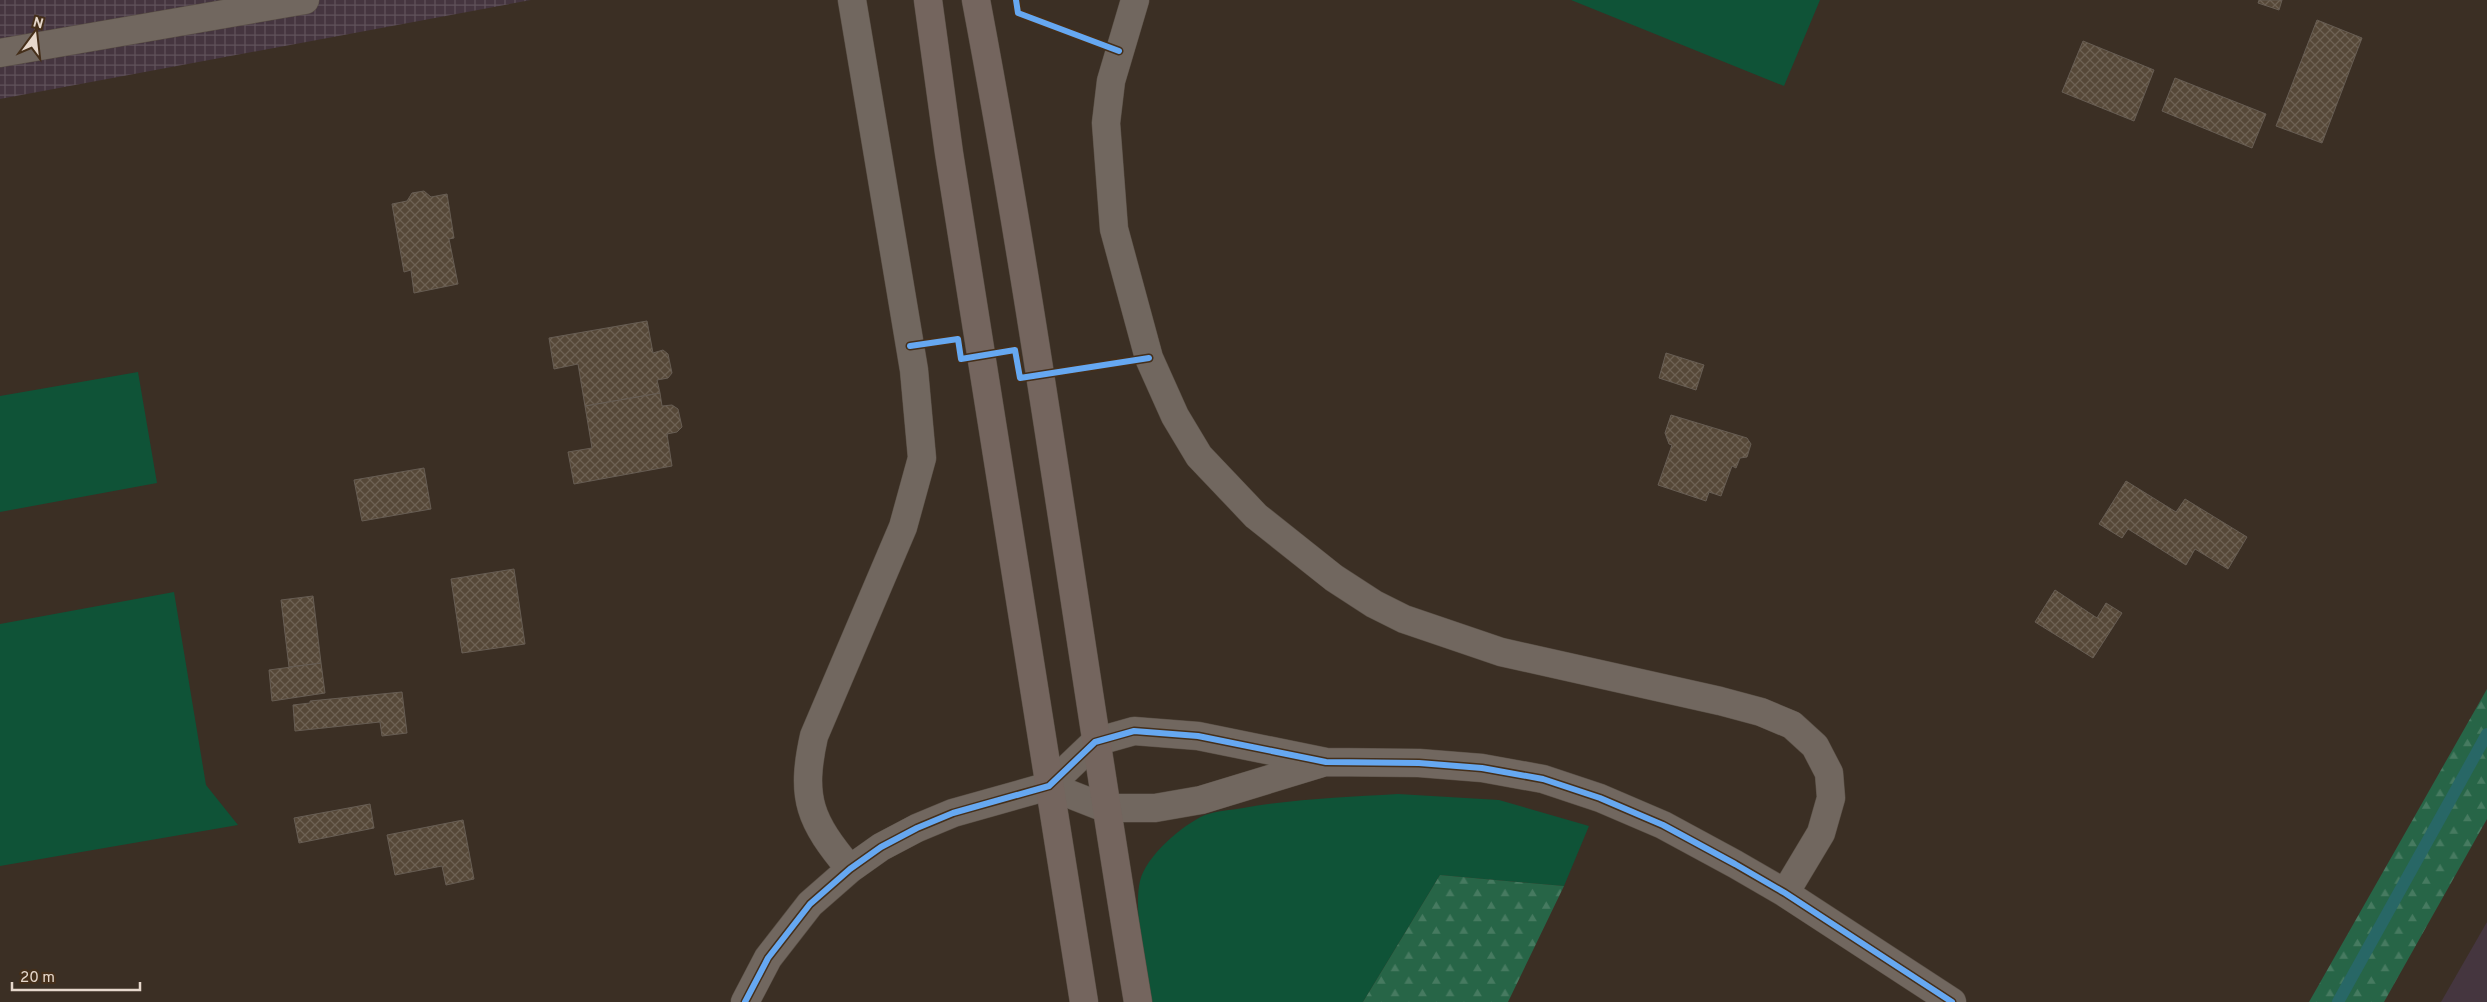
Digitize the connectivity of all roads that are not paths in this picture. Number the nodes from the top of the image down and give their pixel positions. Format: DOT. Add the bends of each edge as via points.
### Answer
graph roads {
  1 [pos="305,0"];
  2 [pos="852,0"];
  3 [pos="928,0"];
  4 [pos="976,0"];
  5 [pos="1136,0"];
  6 [pos="0,53"];
  7 [pos="1095,742"];
  8 [pos="1326,762"];
  9 [pos="1049,786"];
  10 [pos="1105,808"];
  11 [pos="850,869"];
  12 [pos="1785,893"];
  13 [pos="745,1002"];
  14 [pos="1084,1002"];
  15 [pos="1138,1002"];
  16 [pos="1952,1002"];
  1 -- 6 [label="street"];
  2 -- 11 [label="street" via="914,370 922,458 903,527 814,736 807,767 808,800 824,838"];
  3 -- 9 [label="main road" via="949,153"];
  4 -- 7 [label="main road" via="1038,366"];
  5 -- 12 [label="street" via="1115,66 1106,123 1114,229 1149,358 1175,416 1199,456 1256,516 1294,548 1374,604 1404,619 1501,652 1720,701 1792,725 1815,746 1829,772 1831,798 1820,833"];
  7 -- 8 [label="street" via="1134,731 1198,736"];
  7 -- 9 [label="street"];
  7 -- 10 [label="main road"];
  8 -- 10 [label="street" via="1201,800 1155,808"];
  8 -- 12 [label="street" via="1419,763 1482,768 1543,779 1600,798 1663,825"];
  9 -- 10 [label="street"];
  9 -- 11 [label="street" via="953,813 917,828 881,847"];
  9 -- 14 [label="main road"];
  10 -- 15 [label="main road"];
  11 -- 13 [label="street" via="810,904 768,958"];
  12 -- 16 [label="street"];
}
